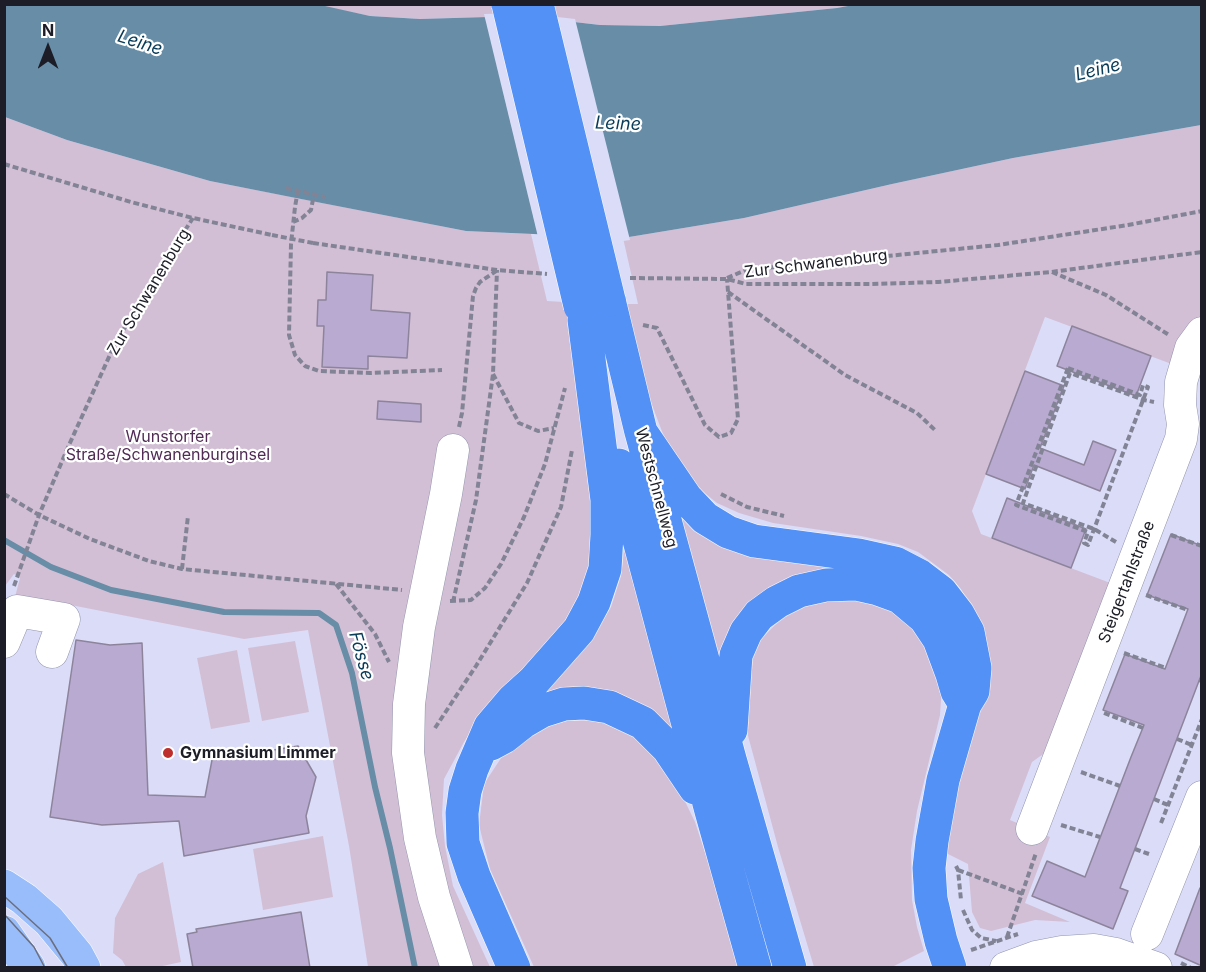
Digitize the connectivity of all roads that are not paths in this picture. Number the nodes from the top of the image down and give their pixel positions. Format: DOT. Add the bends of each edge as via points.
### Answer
graph roads {
  1 [pos="508,4"];
  2 [pos="537,4"];
  3 [pos="591,309"];
  4 [pos="1196,341"];
  5 [pos="641,432"];
  6 [pos="453,450"];
  7 [pos="4,642"];
  8 [pos="51,652"];
  9 [pos="965,704"];
  10 [pos="481,749"];
  11 [pos="730,759"];
  12 [pos="1202,797"];
  13 [pos="711,811"];
  14 [pos="1035,822"];
  15 [pos="4,886"];
  16 [pos="4,932"];
  17 [pos="1147,934"];
  18 [pos="1001,954"];
  19 [pos="29,968"];
  20 [pos="84,968"];
  21 [pos="457,968"];
  22 [pos="514,968"];
  23 [pos="755,968"];
  24 [pos="790,968"];
  25 [pos="950,968"];
  26 [pos="1156,968"];
  1 -- 3 [label="highway, Westschnellweg, bridge"];
  2 -- 3 [label="highway, Westschnellweg, bridge"];
  3 -- 5 [label="highway, Westschnellweg"];
  3 -- 10 [label="highway" via="608,500 605,569 579,630 490,727"];
  3 -- 13 [label="highway, Westschnellweg" via="618,461"];
  4 -- 14 [label="street, Steigertahlstraße" via="1181,382 1181,439"];
  5 -- 9 [label="highway" via="686,498 705,518 728,532 754,541 895,563 941,592 968,632 975,668 973,691"];
  5 -- 11 [label="highway, Westschnellweg"];
  6 -- 21 [label="street" via="419,627 409,704 408,753 424,858"];
  7 -- 8 [label="street" via="16,597 64,619"];
  9 -- 11 [label="highway" via="939,639 925,618 900,597 856,584 799,591 759,615 736,655"];
  9 -- 25 [label="highway" via="943,780 929,868 931,899"];
  10 -- 13 [label="highway" via="542,711 564,704 609,707 644,723 668,748"];
  10 -- 22 [label="highway" via="465,791 463,843"];
  11 -- 24 [label="highway, Westschnellweg"];
  12 -- 17 [label="street"];
  13 -- 23 [label="highway, Westschnellweg"];
  15 -- 20 [label="main road" via="49,921"];
  16 -- 19 [label="main road"];
  18 -- 26 [label="street" via="1036,957 1094,950"];
}
